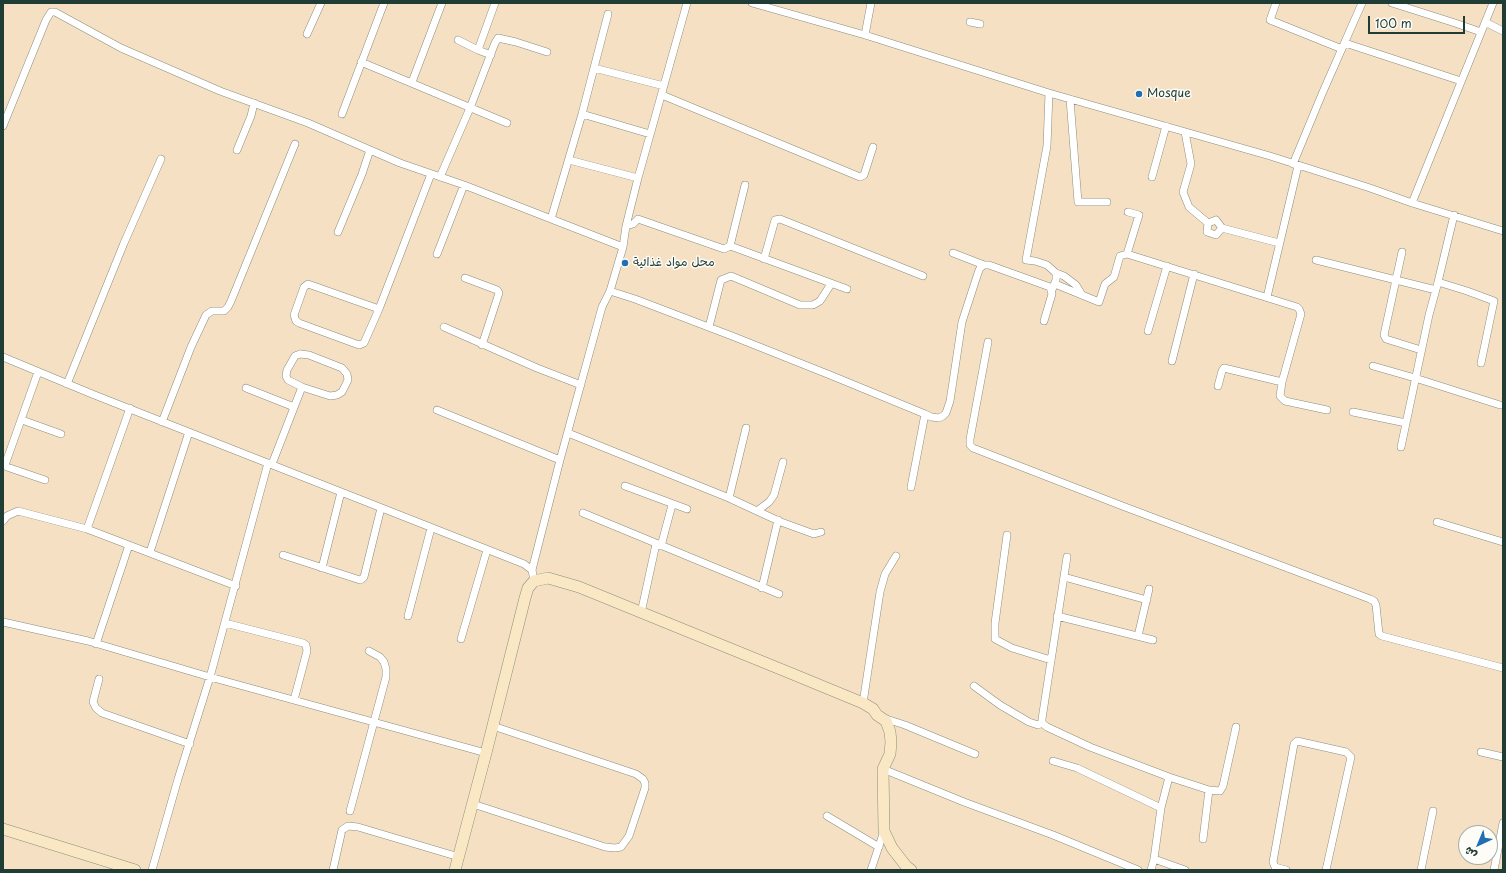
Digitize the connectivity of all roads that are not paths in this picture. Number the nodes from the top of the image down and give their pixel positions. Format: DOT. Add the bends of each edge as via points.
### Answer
graph roads {
  1 [pos="321,3"];
  2 [pos="384,3"];
  3 [pos="442,3"];
  4 [pos="495,3"];
  5 [pos="687,3"];
  6 [pos="752,3"];
  7 [pos="871,3"];
  8 [pos="1276,3"];
  9 [pos="1362,3"];
  10 [pos="1392,3"];
  11 [pos="1493,3"];
  12 [pos="608,14"];
  13 [pos="970,22"];
  14 [pos="1485,22"];
  15 [pos="980,24"];
  16 [pos="1503,31"];
  17 [pos="1481,32"];
  18 [pos="307,34"];
  19 [pos="865,35"];
  20 [pos="458,40"];
  21 [pos="1343,46"];
  22 [pos="478,50"];
  23 [pos="547,52"];
  24 [pos="491,55"];
  25 [pos="362,62"];
  26 [pos="594,68"];
  27 [pos="1461,81"];
  28 [pos="412,82"];
  29 [pos="664,86"];
  30 [pos="1049,93"];
  31 [pos="662,95"];
  32 [pos="1070,99"];
  33 [pos="254,103"];
  34 [pos="470,108"];
  35 [pos="342,114"];
  36 [pos="582,114"];
  37 [pos="506,123"];
  38 [pos="3,126"];
  39 [pos="1166,126"];
  40 [pos="1185,132"];
  41 [pos="650,134"];
  42 [pos="295,144"];
  43 [pos="874,147"];
  44 [pos="237,150"];
  45 [pos="370,150"];
  46 [pos="161,159"];
  47 [pos="569,160"];
  48 [pos="1296,165"];
  49 [pos="431,174"];
  50 [pos="440,176"];
  51 [pos="1152,177"];
  52 [pos="638,178"];
  53 [pos="464,185"];
  54 [pos="745,185"];
  55 [pos="1107,202"];
  56 [pos="1412,203"];
  57 [pos="1128,212"];
  58 [pos="1454,215"];
  59 [pos="551,219"];
  60 [pos="1208,223"];
  61 [pos="626,226"];
  62 [pos="1222,228"];
  63 [pos="1503,231"];
  64 [pos="338,232"];
  65 [pos="1279,243"];
  66 [pos="730,246"];
  67 [pos="623,247"];
  68 [pos="1402,252"];
  69 [pos="953,253"];
  70 [pos="437,254"];
  71 [pos="1127,254"];
  72 [pos="764,259"];
  73 [pos="1316,260"];
  74 [pos="984,265"];
  75 [pos="1167,266"];
  76 [pos="1056,273"];
  77 [pos="1194,274"];
  78 [pos="923,276"];
  79 [pos="464,278"];
  80 [pos="1395,279"];
  81 [pos="1438,282"];
  82 [pos="831,284"];
  83 [pos="1054,287"];
  84 [pos="847,289"];
  85 [pos="1436,290"];
  86 [pos="610,291"];
  87 [pos="1082,295"];
  88 [pos="1267,297"];
  89 [pos="379,309"];
  90 [pos="1044,321"];
  91 [pos="444,327"];
  92 [pos="709,327"];
  93 [pos="1148,331"];
  94 [pos="988,342"];
  95 [pos="482,345"];
  96 [pos="1421,350"];
  97 [pos="3,357"];
  98 [pos="1172,361"];
  99 [pos="1481,363"];
  100 [pos="1373,366"];
  101 [pos="38,372"];
  102 [pos="1416,378"];
  103 [pos="1282,382"];
  104 [pos="67,384"];
  105 [pos="581,385"];
  106 [pos="1218,386"];
  107 [pos="302,387"];
  108 [pos="246,388"];
  109 [pos="1500,405"];
  110 [pos="294,407"];
  111 [pos="130,408"];
  112 [pos="437,410"];
  113 [pos="1328,410"];
  114 [pos="1353,412"];
  115 [pos="925,414"];
  116 [pos="22,420"];
  117 [pos="162,422"];
  118 [pos="1406,423"];
  119 [pos="746,428"];
  120 [pos="189,432"];
  121 [pos="568,433"];
  122 [pos="61,434"];
  123 [pos="1401,447"];
  124 [pos="560,460"];
  125 [pos="783,462"];
  126 [pos="270,464"];
  127 [pos="45,480"];
  128 [pos="625,486"];
  129 [pos="911,488"];
  130 [pos="341,492"];
  131 [pos="729,498"];
  132 [pos="672,505"];
  133 [pos="381,508"];
  134 [pos="687,509"];
  135 [pos="757,511"];
  136 [pos="583,513"];
  137 [pos="778,520"];
  138 [pos="3,521"];
  139 [pos="1437,522"];
  140 [pos="431,528"];
  141 [pos="87,529"];
  142 [pos="821,532"];
  143 [pos="1007,535"];
  144 [pos="1503,542"];
  145 [pos="129,545"];
  146 [pos="658,545"];
  147 [pos="487,550"];
  148 [pos="150,552"];
  149 [pos="283,555"];
  150 [pos="896,556"];
  151 [pos="1067,557"];
  152 [pos="322,568"];
  153 [pos="532,570"];
  154 [pos="1064,577"];
  155 [pos="534,581"];
  156 [pos="236,586"];
  157 [pos="762,588"];
  158 [pos="1150,589"];
  159 [pos="779,594"];
  160 [pos="1147,600"];
  161 [pos="641,613"];
  162 [pos="408,616"];
  163 [pos="1058,616"];
  164 [pos="3,622"];
  165 [pos="225,623"];
  166 [pos="1138,636"];
  167 [pos="461,639"];
  168 [pos="1153,640"];
  169 [pos="96,644"];
  170 [pos="369,651"];
  171 [pos="1051,660"];
  172 [pos="1503,668"];
  173 [pos="210,677"];
  174 [pos="99,679"];
  175 [pos="974,686"];
  176 [pos="294,700"];
  177 [pos="863,703"];
  178 [pos="878,716"];
  179 [pos="375,721"];
  180 [pos="1042,723"];
  181 [pos="493,726"];
  182 [pos="1236,727"];
  183 [pos="190,744"];
  184 [pos="1481,752"];
  185 [pos="486,753"];
  186 [pos="975,754"];
  187 [pos="1503,757"];
  188 [pos="1053,761"];
  189 [pos="883,769"];
  190 [pos="1169,777"];
  191 [pos="1209,790"];
  192 [pos="473,804"];
  193 [pos="1162,808"];
  194 [pos="350,811"];
  195 [pos="1433,811"];
  196 [pos="827,816"];
  197 [pos="1503,823"];
  198 [pos="3,829"];
  199 [pos="884,831"];
  200 [pos="1203,839"];
  201 [pos="879,847"];
  202 [pos="459,857"];
  203 [pos="1154,859"];
  204 [pos="135,870"];
  205 [pos="152,870"];
  206 [pos="333,870"];
  207 [pos="455,870"];
  208 [pos="871,870"];
  209 [pos="912,870"];
  210 [pos="1138,870"];
  211 [pos="1151,870"];
  212 [pos="1185,870"];
  213 [pos="1286,870"];
  214 [pos="1326,870"];
  215 [pos="1421,870"];
  216 [pos="1494,870"];
  1 -- 18 [label="street"];
  2 -- 25 [label="street"];
  3 -- 28 [label="street"];
  4 -- 22 [label="street"];
  5 -- 29 [label="street"];
  6 -- 19 [label="street"];
  7 -- 19 [label="street"];
  8 -- 21 [label="street" via="1270,20"];
  9 -- 21 [label="street"];
  10 -- 17 [label="street"];
  11 -- 14 [label="street"];
  12 -- 26 [label="street"];
  13 -- 15 [label="street"];
  14 -- 16 [label="street"];
  14 -- 17 [label="street"];
  17 -- 27 [label="street"];
  19 -- 30 [label="street"];
  20 -- 22 [label="street"];
  21 -- 27 [label="street"];
  21 -- 48 [label="street" via="1317,105"];
  22 -- 24 [label="street"];
  23 -- 24 [label="street" via="498,38"];
  24 -- 34 [label="street"];
  25 -- 28 [label="street"];
  25 -- 35 [label="street"];
  26 -- 29 [label="street"];
  26 -- 36 [label="street"];
  27 -- 56 [label="street"];
  28 -- 34 [label="street"];
  29 -- 31 [label="street"];
  30 -- 32 [label="street"];
  30 -- 76 [label="street" via="1047,146 1026,260 1047,265"];
  31 -- 41 [label="street"];
  31 -- 43 [label="street" via="860,177 864,175"];
  32 -- 39 [label="street"];
  32 -- 55 [label="street" via="1078,202"];
  33 -- 38 [label="street" via="121,48 51,12"];
  33 -- 44 [label="street"];
  33 -- 45 [label="street"];
  34 -- 37 [label="street"];
  34 -- 50 [label="street"];
  36 -- 41 [label="street"];
  36 -- 47 [label="street"];
  39 -- 40 [label="street"];
  39 -- 51 [label="street"];
  40 -- 48 [label="street"];
  40 -- 60 [label="street" via="1191,164 1183,192 1189,207"];
  41 -- 52 [label="street"];
  42 -- 117 [label="street" via="231,301 224,310 212,311 206,315"];
  45 -- 49 [label="street"];
  45 -- 64 [label="street"];
  46 -- 104 [label="street"];
  47 -- 52 [label="street"];
  47 -- 59 [label="street"];
  48 -- 56 [label="street"];
  48 -- 65 [label="street"];
  49 -- 50 [label="street"];
  49 -- 89 [label="street"];
  50 -- 53 [label="street"];
  52 -- 61 [label="street"];
  53 -- 59 [label="street"];
  53 -- 70 [label="street"];
  54 -- 66 [label="street"];
  56 -- 58 [label="street"];
  57 -- 71 [label="street" via="1139,215"];
  58 -- 63 [label="street"];
  58 -- 81 [label="street"];
  59 -- 67 [label="street"];
  60 -- 62 [label="street" via="1216,220"];
  60 -- 62 [label="street" via="1207,232 1216,235"];
  61 -- 66 [label="street" via="638,219 724,249"];
  61 -- 67 [label="street"];
  62 -- 65 [label="street"];
  65 -- 88 [label="street"];
  66 -- 72 [label="street"];
  67 -- 86 [label="street"];
  68 -- 80 [label="street"];
  69 -- 74 [label="street"];
  71 -- 75 [label="street"];
  71 -- 87 [label="street" via="1120,256 1114,277 1105,284 1099,302"];
  72 -- 78 [label="street" via="775,220 780,219"];
  72 -- 82 [label="street"];
  73 -- 80 [label="street"];
  74 -- 83 [label="street"];
  74 -- 115 [label="street" via="978,273 962,322 946,413 939,418 931,418"];
  75 -- 77 [label="street"];
  75 -- 93 [label="street"];
  76 -- 83 [label="street"];
  76 -- 87 [label="street" via="1076,285"];
  77 -- 88 [label="street"];
  77 -- 98 [label="street"];
  79 -- 95 [label="street" via="499,293"];
  80 -- 85 [label="street"];
  80 -- 96 [label="street" via="1384,337"];
  81 -- 85 [label="street"];
  81 -- 99 [label="street" via="1494,301"];
  82 -- 84 [label="street"];
  82 -- 92 [label="street" via="820,301 813,305 800,305 731,276 721,280"];
  83 -- 87 [label="street"];
  83 -- 90 [label="street"];
  85 -- 96 [label="street"];
  86 -- 92 [label="street"];
  86 -- 105 [label="street" via="602,307"];
  88 -- 103 [label="street" via="1297,307 1301,312"];
  89 -- 89 [label="street" via="366,341 359,346 298,323 294,315 304,287 308,284"];
  91 -- 95 [label="street"];
  92 -- 115 [label="street"];
  94 -- 172 [label="street" via="970,439 973,448 1370,599 1376,605 1379,634 1382,636"];
  95 -- 105 [label="street"];
  96 -- 102 [label="street"];
  97 -- 101 [label="street"];
  100 -- 102 [label="street"];
  101 -- 104 [label="street"];
  101 -- 116 [label="street"];
  102 -- 109 [label="street"];
  102 -- 118 [label="street"];
  103 -- 106 [label="street" via="1224,368"];
  103 -- 113 [label="street" via="1280,396 1285,401"];
  104 -- 111 [label="street"];
  105 -- 121 [label="street"];
  107 -- 107 [label="street" via="288,380 286,376 295,356 300,354 342,368 347,374 348,380 342,392 337,395 330,396"];
  107 -- 110 [label="street"];
  108 -- 110 [label="street"];
  110 -- 126 [label="street"];
  111 -- 117 [label="street"];
  111 -- 141 [label="street"];
  112 -- 124 [label="street"];
  114 -- 118 [label="street"];
  115 -- 129 [label="street"];
  116 -- 122 [label="street"];
  116 -- 127 [label="street" via="5,466"];
  117 -- 120 [label="street"];
  118 -- 123 [label="street"];
  119 -- 131 [label="street"];
  120 -- 126 [label="street"];
  120 -- 148 [label="street"];
  121 -- 124 [label="street"];
  121 -- 131 [label="street"];
  124 -- 153 [label="street"];
  125 -- 135 [label="street" via="774,495"];
  126 -- 130 [label="street"];
  126 -- 156 [label="street"];
  128 -- 132 [label="street"];
  130 -- 133 [label="street"];
  130 -- 152 [label="street"];
  131 -- 135 [label="street"];
  132 -- 134 [label="street"];
  132 -- 146 [label="street"];
  133 -- 140 [label="street"];
  133 -- 152 [label="street" via="364,577 362,579"];
  135 -- 137 [label="street"];
  136 -- 146 [label="street"];
  137 -- 142 [label="street" via="814,534"];
  137 -- 157 [label="street"];
  138 -- 141 [label="street" via="18,511"];
  139 -- 144 [label="street"];
  140 -- 147 [label="street"];
  140 -- 162 [label="street"];
  141 -- 145 [label="street"];
  143 -- 171 [label="street" via="995,639 1012,648"];
  145 -- 148 [label="street"];
  145 -- 169 [label="street"];
  146 -- 157 [label="street"];
  146 -- 161 [label="street"];
  147 -- 153 [label="street" via="524,564"];
  147 -- 167 [label="street"];
  148 -- 156 [label="street"];
  149 -- 152 [label="street"];
  150 -- 177 [label="street" via="885,574 880,592"];
  151 -- 154 [label="street"];
  153 -- 155 [label="street"];
  154 -- 160 [label="street"];
  154 -- 163 [label="street"];
  155 -- 161 [label="street" via="548,578"];
  155 -- 181 [label="street" via="528,588 525,598"];
  156 -- 165 [label="street"];
  157 -- 159 [label="street"];
  158 -- 160 [label="street"];
  160 -- 166 [label="street"];
  161 -- 177 [label="street"];
  163 -- 166 [label="street"];
  163 -- 171 [label="street"];
  164 -- 169 [label="street"];
  165 -- 173 [label="street"];
  165 -- 176 [label="street" via="306,645 307,651"];
  166 -- 168 [label="street"];
  169 -- 173 [label="street"];
  170 -- 179 [label="street" via="380,657 386,669"];
  171 -- 180 [label="street"];
  173 -- 176 [label="street"];
  173 -- 183 [label="street"];
  174 -- 183 [label="street" via="93,702 102,713"];
  175 -- 180 [label="street" via="1029,722 1038,725"];
  176 -- 179 [label="street"];
  177 -- 178 [label="street" via="873,708"];
  178 -- 186 [label="street"];
  178 -- 189 [label="street" via="886,721 890,737 890,754"];
  179 -- 185 [label="street"];
  179 -- 194 [label="street"];
  180 -- 190 [label="street" via="1090,747"];
  181 -- 185 [label="street"];
  181 -- 192 [label="street" via="636,774 643,778 645,788 629,836 621,846 615,848 605,847"];
  182 -- 191 [label="street" via="1223,786 1220,791"];
  183 -- 205 [label="street"];
  184 -- 187 [label="street"];
  185 -- 192 [label="street"];
  188 -- 193 [label="street" via="1077,768"];
  189 -- 199 [label="street"];
  189 -- 210 [label="street"];
  190 -- 191 [label="street"];
  190 -- 193 [label="street"];
  191 -- 200 [label="street"];
  192 -- 202 [label="street"];
  193 -- 203 [label="street"];
  195 -- 215 [label="street"];
  196 -- 201 [label="street"];
  197 -- 216 [label="street"];
  198 -- 204 [label="street"];
  199 -- 201 [label="street"];
  199 -- 209 [label="street" via="892,848"];
  201 -- 208 [label="street"];
  202 -- 206 [label="street" via="348,826 342,830"];
  202 -- 207 [label="street"];
  203 -- 211 [label="street"];
  203 -- 212 [label="street"];
  213 -- 214 [label="street" via="1275,867 1272,862 1294,744 1297,741 1346,752 1351,757"];
}
